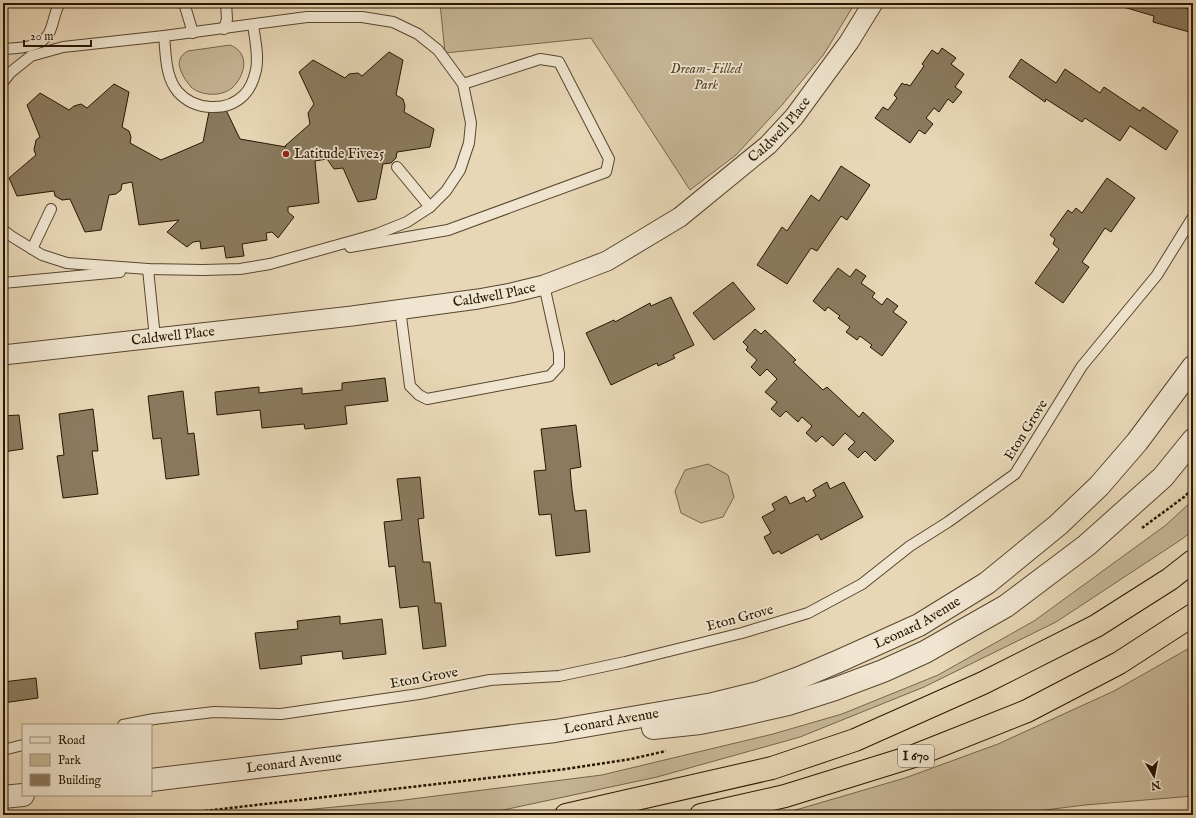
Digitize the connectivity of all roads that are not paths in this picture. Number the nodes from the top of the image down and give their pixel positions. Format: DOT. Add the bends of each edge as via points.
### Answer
graph roads {
  1 [pos="60,3"];
  2 [pos="184,3"];
  3 [pos="226,3"];
  4 [pos="873,3"];
  5 [pos="253,25"];
  6 [pos="224,29"];
  7 [pos="193,33"];
  8 [pos="164,36"];
  9 [pos="3,49"];
  10 [pos="3,82"];
  11 [pos="462,84"];
  12 [pos="397,167"];
  13 [pos="430,207"];
  14 [pos="51,209"];
  15 [pos="1193,216"];
  16 [pos="3,230"];
  17 [pos="32,249"];
  18 [pos="293,258"];
  19 [pos="148,269"];
  20 [pos="3,283"];
  21 [pos="544,285"];
  22 [pos="400,309"];
  23 [pos="155,338"];
  24 [pos="3,355"];
  25 [pos="1193,367"];
  26 [pos="1193,440"];
  27 [pos="1193,561"];
  28 [pos="1193,615"];
  29 [pos="128,724"];
  30 [pos="555,731"];
  31 [pos="22,745"];
  32 [pos="3,750"];
  33 [pos="152,780"];
  34 [pos="22,795"];
  35 [pos="3,797"];
  36 [pos="566,815"];
  37 [pos="701,815"];
  1 -- 9 [label="lane" via="49,34 37,44 24,48"];
  2 -- 7 [label="lane"];
  3 -- 6 [label="lane" via="227,18"];
  4 -- 21 [label="street, Caldwell Place" via="849,42 794,117 768,145 680,217 607,261"];
  5 -- 6 [label="lane"];
  5 -- 8 [label="lane" via="256,69 252,83 244,95 217,107 190,102 178,91 169,75"];
  5 -- 11 [label="lane" via="307,17 362,17 393,22 418,34 438,50"];
  6 -- 7 [label="lane"];
  7 -- 8 [label="lane"];
  8 -- 10 [label="lane" via="63,47 31,56 10,72"];
  11 -- 13 [label="lane" via="471,123 470,143 460,170 446,191"];
  11 -- 18 [label="lane" via="540,59 559,62 609,159 606,172 448,230"];
  12 -- 13 [label="lane"];
  13 -- 18 [label="lane" via="407,222 377,234"];
  14 -- 17 [label="lane"];
  15 -- 29 [label="lane, Eton Grove" via="1157,275 1082,366 1015,474 910,546 862,584 808,613 742,633 559,676 490,680 419,694 281,714 214,712"];
  16 -- 17 [label="lane"];
  17 -- 19 [label="lane" via="67,263"];
  18 -- 19 [label="lane" via="240,269"];
  19 -- 20 [label="lane"];
  19 -- 23 [label="lane"];
  21 -- 22 [label="street, Caldwell Place" via="511,293"];
  21 -- 22 [label="lane" via="559,353 559,366 550,376 427,399 410,386"];
  22 -- 23 [label="street, Caldwell Place"];
  23 -- 24 [label="street, Caldwell Place"];
  25 -- 30 [label="street, Leonard Avenue" via="1137,442 1099,486 1058,525 987,583 919,625 839,661 758,693 712,704"];
  26 -- 30 [label="street, Leonard Avenue" via="1163,477 1048,576 1006,606 925,652 835,689 788,704 736,716 661,727"];
  27 -- 36 [label="highway" via="1170,579 1096,626 983,683 855,740 772,768"];
  28 -- 37 [label="highway, I 670" via="1119,663 1027,711 914,756 785,796"];
  30 -- 33 [label="street, Leonard Avenue"];
  31 -- 32 [label="lane"];
  34 -- 35 [label="street"];
}
